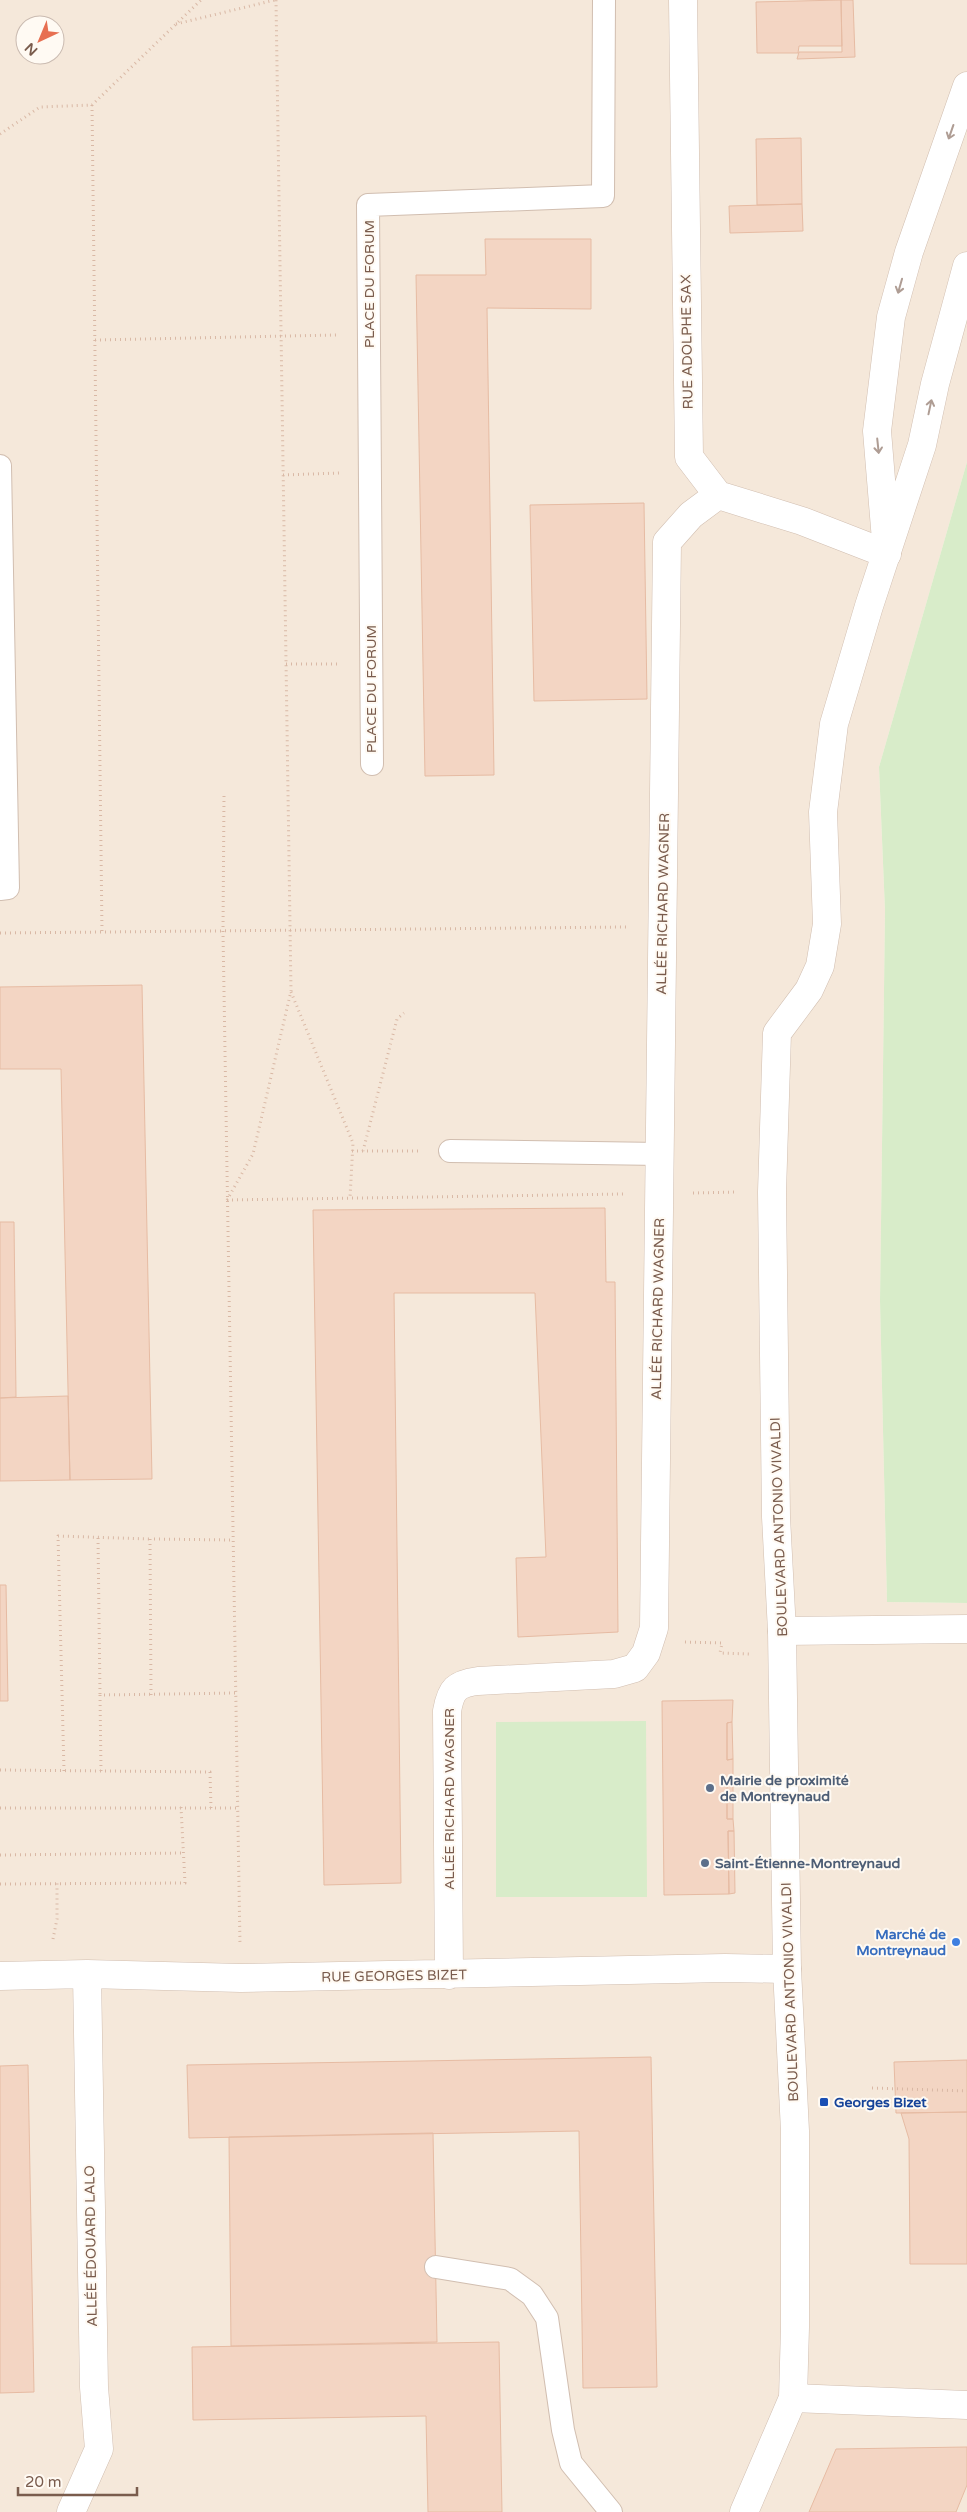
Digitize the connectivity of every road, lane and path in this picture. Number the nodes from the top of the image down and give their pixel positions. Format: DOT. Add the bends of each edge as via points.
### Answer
graph roads {
  1 [pos="201,0"];
  2 [pos="276,0"];
  3 [pos="604,0"];
  4 [pos="683,0"];
  5 [pos="174,24"];
  6 [pos="967,86"];
  7 [pos="92,105"];
  8 [pos="0,134"];
  9 [pos="967,266"];
  10 [pos="281,335"];
  11 [pos="369,336"];
  12 [pos="95,340"];
  13 [pos="0,466"];
  14 [pos="370,472"];
  15 [pos="283,475"];
  16 [pos="718,495"];
  17 [pos="887,554"];
  18 [pos="371,661"];
  19 [pos="286,664"];
  20 [pos="372,764"];
  21 [pos="224,796"];
  22 [pos="0,888"];
  23 [pos="663,927"];
  24 [pos="290,931"];
  25 [pos="102,932"];
  26 [pos="223,932"];
  27 [pos="0,933"];
  28 [pos="291,991"];
  29 [pos="404,1013"];
  30 [pos="352,1151"];
  31 [pos="363,1151"];
  32 [pos="450,1151"];
  33 [pos="660,1154"];
  34 [pos="772,1192"];
  35 [pos="660,1193"];
  36 [pos="350,1198"];
  37 [pos="227,1200"];
  38 [pos="98,1538"];
  39 [pos="150,1539"];
  40 [pos="234,1540"];
  41 [pos="967,1629"];
  42 [pos="650,1642"];
  43 [pos="782,1643"];
  44 [pos="237,1693"];
  45 [pos="100,1695"];
  46 [pos="151,1695"];
  47 [pos="0,1770"];
  48 [pos="64,1771"];
  49 [pos="101,1771"];
  50 [pos="181,1807"];
  51 [pos="0,1808"];
  52 [pos="239,1808"];
  53 [pos="211,1809"];
  54 [pos="184,1853"];
  55 [pos="0,1855"];
  56 [pos="57,1883"];
  57 [pos="0,1884"];
  58 [pos="57,1919"];
  59 [pos="787,1969"];
  60 [pos="87,1974"];
  61 [pos="449,1975"];
  62 [pos="0,1976"];
  63 [pos="241,1978"];
  64 [pos="872,2088"];
  65 [pos="967,2091"];
  66 [pos="436,2267"];
  67 [pos="793,2398"];
  68 [pos="967,2405"];
  69 [pos="71,2512"];
  70 [pos="611,2512"];
  71 [pos="744,2512"];
  1 -- 5 [label="path"];
  2 -- 5 [label="path"];
  2 -- 10 [label="path"];
  3 -- 11 [label="lane, PLACE DU FORUM" via="603,196 368,205"];
  4 -- 16 [label="street, RUE ADOLPHE SAX" via="689,457"];
  5 -- 7 [label="path"];
  6 -- 17 [label="street, BOULEVARD ANTONIO VIVALDI, one-way" via="909,252 891,317 877,431"];
  7 -- 8 [label="path" via="40,108"];
  7 -- 12 [label="path"];
  17 -- 9 [label="street, BOULEVARD ANTONIO VIVALDI, one-way" via="922,445"];
  10 -- 11 [label="path"];
  10 -- 12 [label="path"];
  10 -- 15 [label="path"];
  11 -- 14 [label="lane, PLACE DU FORUM"];
  12 -- 25 [label="path"];
  13 -- 22 [label="lane" via="8,888"];
  14 -- 15 [label="path"];
  14 -- 18 [label="lane, PLACE DU FORUM"];
  15 -- 19 [label="path"];
  16 -- 17 [label="street" via="802,521"];
  16 -- 23 [label="street, ALLÉE RICHARD WAGNER" via="691,515 667,542"];
  17 -- 34 [label="street, BOULEVARD ANTONIO VIVALDI" via="868,606 834,724 823,812 827,924 820,966 809,990 777,1033"];
  18 -- 19 [label="path"];
  18 -- 20 [label="lane, PLACE DU FORUM"];
  19 -- 24 [label="path"];
  21 -- 26 [label="path"];
  23 -- 24 [label="path"];
  23 -- 33 [label="street, ALLÉE RICHARD WAGNER"];
  24 -- 26 [label="path"];
  24 -- 28 [label="path"];
  25 -- 26 [label="path"];
  25 -- 27 [label="path"];
  26 -- 37 [label="path"];
  28 -- 30 [label="path" via="353,1143"];
  28 -- 37 [label="path" via="253,1154"];
  29 -- 31 [label="path" via="397,1018"];
  30 -- 31 [label="path"];
  30 -- 36 [label="path"];
  31 -- 32 [label="path"];
  32 -- 33 [label="lane"];
  33 -- 35 [label="street, ALLÉE RICHARD WAGNER"];
  34 -- 35 [label="path"];
  34 -- 43 [label="street, BOULEVARD ANTONIO VIVALDI" via="776,1517"];
  35 -- 36 [label="path"];
  35 -- 42 [label="street, ALLÉE RICHARD WAGNER" via="654,1628"];
  36 -- 37 [label="path"];
  37 -- 40 [label="path"];
  38 -- 39 [label="path"];
  38 -- 45 [label="path"];
  38 -- 48 [label="path" via="58,1536"];
  39 -- 40 [label="path"];
  39 -- 46 [label="path"];
  40 -- 44 [label="path"];
  41 -- 43 [label="street"];
  42 -- 43 [label="path" via="722,1643 720,1653"];
  42 -- 61 [label="street, ALLÉE RICHARD WAGNER" via="635,1668 614,1674 478,1681 463,1683 451,1694 448,1711"];
  43 -- 59 [label="street, BOULEVARD ANTONIO VIVALDI"];
  44 -- 46 [label="path"];
  44 -- 52 [label="path"];
  45 -- 46 [label="path"];
  45 -- 49 [label="path"];
  47 -- 48 [label="path"];
  48 -- 49 [label="path"];
  49 -- 53 [label="path" via="210,1772"];
  50 -- 51 [label="path"];
  50 -- 53 [label="path"];
  50 -- 54 [label="path"];
  52 -- 53 [label="path"];
  52 -- 63 [label="path"];
  54 -- 55 [label="path"];
  54 -- 56 [label="path" via="185,1883"];
  56 -- 57 [label="path"];
  56 -- 58 [label="path"];
  59 -- 61 [label="street, RUE GEORGES BIZET"];
  59 -- 67 [label="street, BOULEVARD ANTONIO VIVALDI" via="795,2131"];
  60 -- 62 [label="street, RUE GEORGES BIZET"];
  60 -- 63 [label="street, RUE GEORGES BIZET"];
  60 -- 69 [label="street, ALLÉE ÉDOUARD LALO" via="94,2387 99,2449"];
  61 -- 63 [label="street, RUE GEORGES BIZET"];
  64 -- 65 [label="path"];
  66 -- 70 [label="lane" via="510,2279 532,2295 547,2318 563,2430 571,2463"];
  67 -- 68 [label="street"];
  67 -- 71 [label="street, BOULEVARD ANTONIO VIVALDI"];
}
